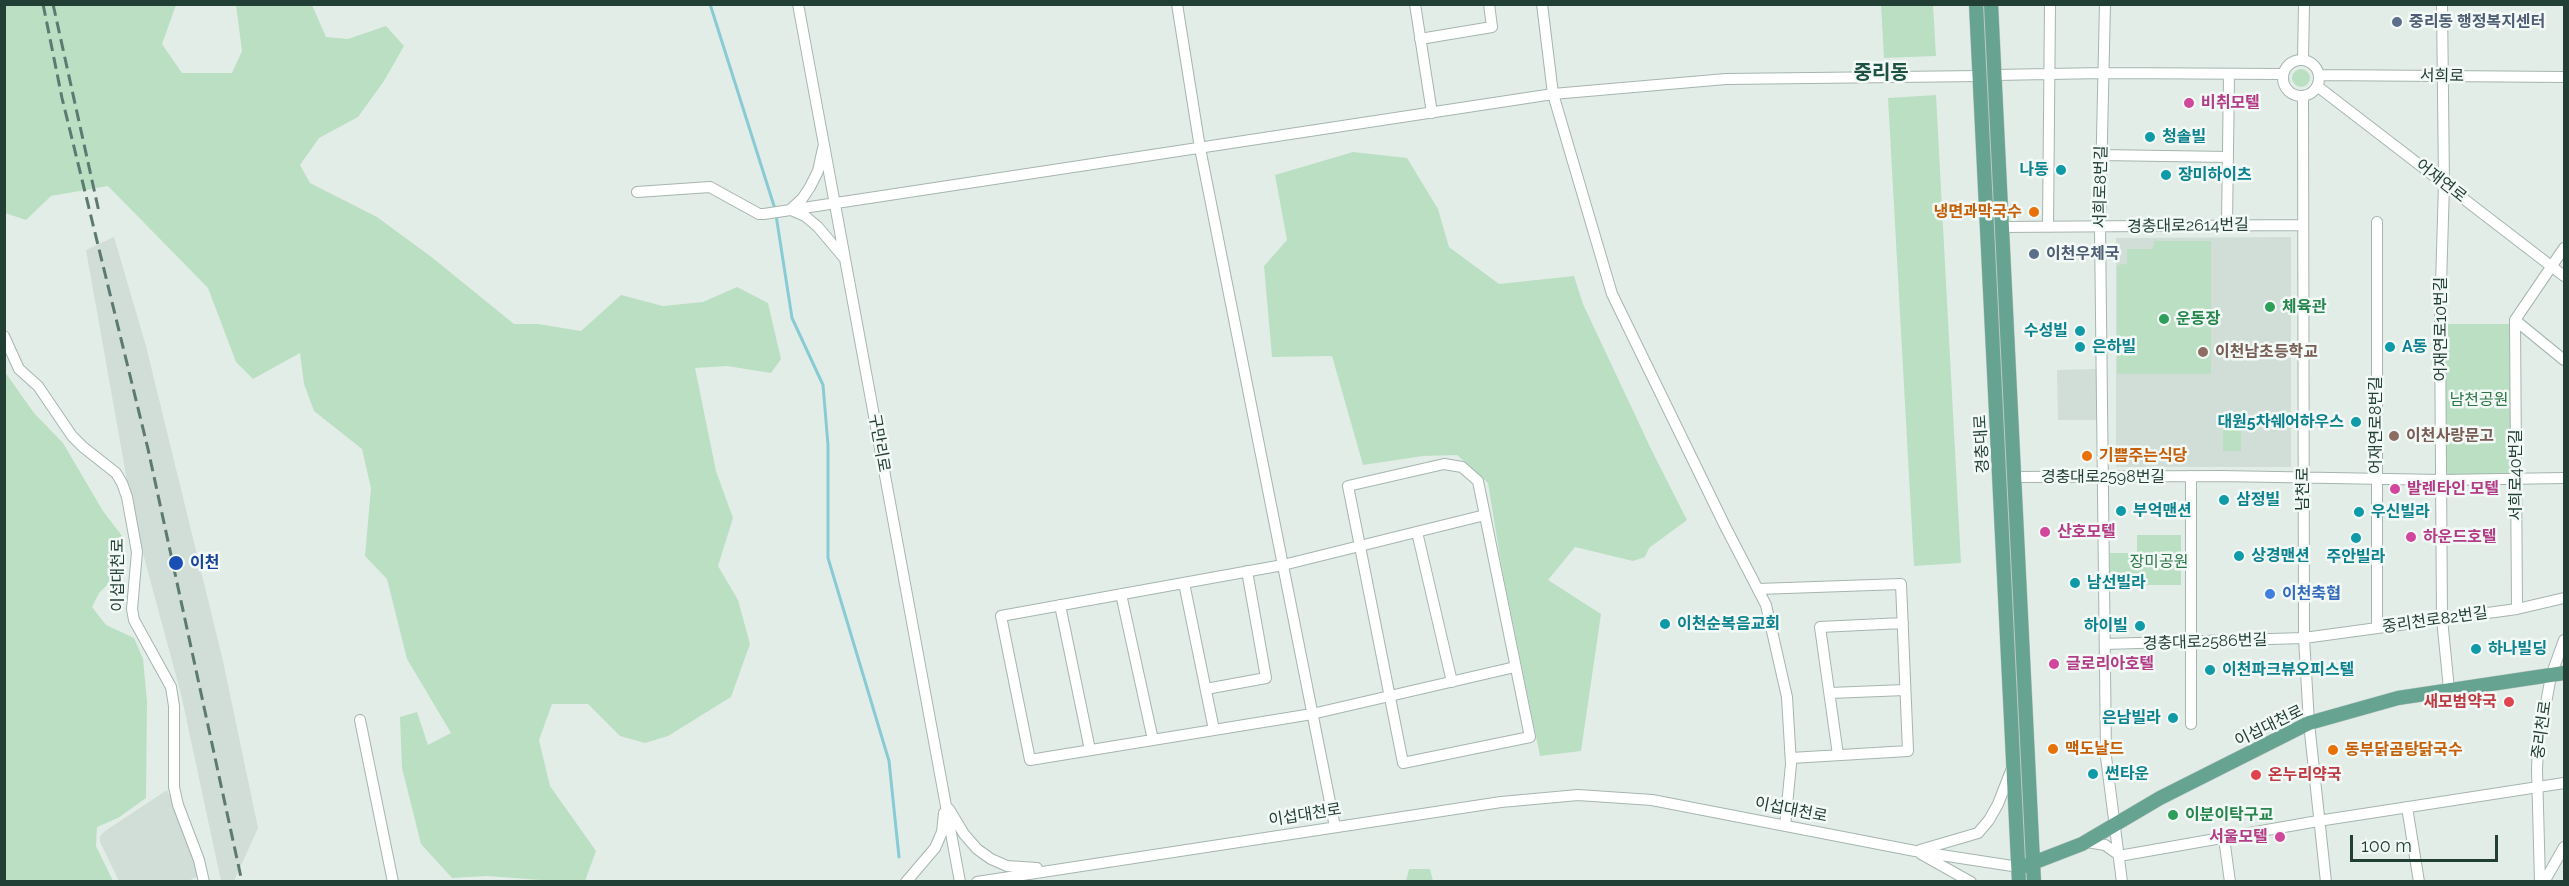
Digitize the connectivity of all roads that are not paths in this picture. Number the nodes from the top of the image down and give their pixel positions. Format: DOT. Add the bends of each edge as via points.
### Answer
graph roads {
  1 [pos="798,4"];
  2 [pos="1178,4"];
  3 [pos="1415,4"];
  4 [pos="1489,4"];
  5 [pos="1542,4"];
  6 [pos="1977,4"];
  7 [pos="1991,4"];
  8 [pos="2050,4"];
  9 [pos="2105,4"];
  10 [pos="2304,4"];
  11 [pos="2442,4"];
  12 [pos="1420,39"];
  13 [pos="2303,60"];
  14 [pos="2050,73"];
  15 [pos="2103,73"];
  16 [pos="2229,74"];
  17 [pos="2283,74"];
  18 [pos="1995,75"];
  19 [pos="1980,76"];
  20 [pos="2442,77"];
  21 [pos="2565,77"];
  22 [pos="2318,80"];
  23 [pos="1553,94"];
  24 [pos="2303,96"];
  25 [pos="1432,112"];
  26 [pos="824,143"];
  27 [pos="1200,148"];
  28 [pos="2102,155"];
  29 [pos="2228,157"];
  30 [pos="2444,184"];
  31 [pos="637,192"];
  32 [pos="836,202"];
  33 [pos="790,209"];
  34 [pos="2376,222"];
  35 [pos="2227,225"];
  36 [pos="2303,225"];
  37 [pos="2100,226"];
  38 [pos="2002,227"];
  39 [pos="2048,227"];
  40 [pos="2565,248"];
  41 [pos="846,261"];
  42 [pos="2552,266"];
  43 [pos="2565,276"];
  44 [pos="2515,321"];
  45 [pos="4,336"];
  46 [pos="2565,360"];
  47 [pos="2191,476"];
  48 [pos="2015,477"];
  49 [pos="2102,477"];
  50 [pos="2303,478"];
  51 [pos="2516,478"];
  52 [pos="2565,478"];
  53 [pos="2376,479"];
  54 [pos="2442,480"];
  55 [pos="1485,515"];
  56 [pos="1417,532"];
  57 [pos="1359,546"];
  58 [pos="1283,565"];
  59 [pos="1247,571"];
  60 [pos="1184,583"];
  61 [pos="1758,589"];
  62 [pos="1121,594"];
  63 [pos="2565,598"];
  64 [pos="1060,605"];
  65 [pos="2517,609"];
  66 [pos="2442,619"];
  67 [pos="1903,623"];
  68 [pos="2377,628"];
  69 [pos="2304,638"];
  70 [pos="2565,640"];
  71 [pos="2191,643"];
  72 [pos="2105,644"];
  73 [pos="1515,667"];
  74 [pos="2558,674"];
  75 [pos="1452,682"];
  76 [pos="1206,689"];
  77 [pos="2449,689"];
  78 [pos="1905,690"];
  79 [pos="1830,693"];
  80 [pos="1388,696"];
  81 [pos="1312,714"];
  82 [pos="360,720"];
  83 [pos="2309,723"];
  84 [pos="2191,724"];
  85 [pos="1214,730"];
  86 [pos="1153,740"];
  87 [pos="1090,750"];
  88 [pos="1838,755"];
  89 [pos="1791,758"];
  90 [pos="2012,767"];
  91 [pos="2565,783"];
  92 [pos="2537,786"];
  93 [pos="945,804"];
  94 [pos="2407,807"];
  95 [pos="2318,821"];
  96 [pos="2115,825"];
  97 [pos="1785,826"];
  98 [pos="1335,827"];
  99 [pos="2224,838"];
  100 [pos="2087,842"];
  101 [pos="2565,847"];
  102 [pos="1915,851"];
  103 [pos="2119,856"];
  104 [pos="2540,862"];
  105 [pos="2033,863"];
  106 [pos="1058,869"];
  107 [pos="2019,874"];
  108 [pos="204,882"];
  109 [pos="393,882"];
  110 [pos="906,882"];
  111 [pos="960,882"];
  112 [pos="977,882"];
  113 [pos="1028,882"];
  114 [pos="1971,882"];
  115 [pos="2034,882"];
  116 [pos="2122,882"];
  117 [pos="2230,882"];
  118 [pos="2326,882"];
  119 [pos="2419,882"];
  120 [pos="2532,882"];
  121 [pos="2540,882"];
  122 [pos="2544,882"];
  1 -- 26 [label="street, 구만리로"];
  2 -- 27 [label="street"];
  3 -- 12 [label="street"];
  4 -- 12 [label="street" via="1492,27"];
  5 -- 23 [label="street"];
  6 -- 19 [label="main road, 경충대로"];
  7 -- 18 [label="main road, 경충대로"];
  8 -- 14 [label="street"];
  9 -- 15 [label="street, 서희로8번길"];
  10 -- 13 [label="street"];
  11 -- 20 [label="street, 어재연로10번길"];
  12 -- 25 [label="street"];
  13 -- 17 [label="street" via="2290,63"];
  13 -- 22 [label="street" via="2313,64"];
  14 -- 15 [label="street"];
  14 -- 18 [label="street"];
  14 -- 39 [label="street"];
  15 -- 16 [label="street"];
  15 -- 28 [label="street, 서희로8번길"];
  16 -- 17 [label="street"];
  16 -- 29 [label="street"];
  17 -- 24 [label="street" via="2287,90"];
  18 -- 19 [label="main road"];
  18 -- 38 [label="main road, 경충대로"];
  19 -- 23 [label="street" via="1726,80"];
  19 -- 90 [label="main road, 경충대로"];
  20 -- 21 [label="street, 서희로"];
  20 -- 22 [label="street, 서희로"];
  20 -- 30 [label="street, 어재연로10번길"];
  22 -- 24 [label="street" via="2309,94"];
  22 -- 30 [label="street, 어재연로"];
  23 -- 25 [label="street"];
  23 -- 61 [label="street" via="1612,294"];
  24 -- 36 [label="street, 남천로"];
  25 -- 27 [label="street"];
  26 -- 32 [label="street, 구만리로"];
  26 -- 33 [label="street" via="818,171 802,200"];
  27 -- 32 [label="street"];
  27 -- 58 [label="street"];
  28 -- 29 [label="street"];
  28 -- 37 [label="street, 서희로8번길"];
  29 -- 35 [label="street"];
  30 -- 42 [label="street, 어재연로"];
  30 -- 54 [label="street, 어재연로10번길" via="2440,319"];
  31 -- 33 [label="street" via="710,187 759,214"];
  32 -- 33 [label="street"];
  32 -- 41 [label="street, 구만리로"];
  33 -- 41 [label="street" via="818,227"];
  34 -- 53 [label="street, 어재연로8번길"];
  35 -- 36 [label="street, 경충대로2614번길"];
  35 -- 37 [label="street, 경충대로2614번길"];
  36 -- 50 [label="street, 남천로"];
  37 -- 39 [label="street, 경충대로2614번길"];
  37 -- 49 [label="street, 서희로8번길"];
  38 -- 39 [label="street, 경충대로2614번길"];
  38 -- 48 [label="main road, 경충대로"];
  40 -- 42 [label="street"];
  41 -- 93 [label="street, 구만리로"];
  42 -- 43 [label="street, 어재연로"];
  42 -- 44 [label="street"];
  44 -- 46 [label="street"];
  44 -- 51 [label="street, 서희로40번길"];
  45 -- 108 [label="street, 이섭대천로" via="24,375 38,386 72,436 116,473 125,490 137,552 134,620 171,687 174,788"];
  47 -- 49 [label="street, 경충대로2598번길"];
  47 -- 50 [label="street, 경충대로2598번길"];
  47 -- 71 [label="street"];
  48 -- 49 [label="street, 경충대로2598번길"];
  48 -- 105 [label="main road, 경충대로"];
  49 -- 72 [label="street, 서희로8번길"];
  50 -- 53 [label="street, 경충대로2598번길"];
  50 -- 69 [label="street, 남천로"];
  51 -- 52 [label="street, 경충대로2598번길"];
  51 -- 54 [label="street, 경충대로2598번길"];
  51 -- 65 [label="street, 서희로40번길"];
  53 -- 54 [label="street, 경충대로2598번길"];
  53 -- 68 [label="street, 어재연로8번길"];
  54 -- 66 [label="street, 어재연로10번길"];
  55 -- 56 [label="street"];
  55 -- 57 [label="street" via="1478,481 1462,467 1444,464 1348,486"];
  55 -- 73 [label="street"];
  56 -- 57 [label="street"];
  56 -- 75 [label="street"];
  57 -- 58 [label="street"];
  57 -- 80 [label="street"];
  58 -- 59 [label="street"];
  58 -- 81 [label="street"];
  59 -- 60 [label="street"];
  59 -- 76 [label="street" via="1266,678"];
  60 -- 62 [label="street"];
  60 -- 76 [label="street"];
  61 -- 67 [label="street" via="1901,584"];
  61 -- 89 [label="street" via="1766,605 1787,697"];
  62 -- 64 [label="street"];
  62 -- 86 [label="street"];
  63 -- 65 [label="street, 중리천로82번길"];
  64 -- 87 [label="street"];
  64 -- 87 [label="street" via="1001,616 1030,760"];
  65 -- 66 [label="street, 중리천로82번길"];
  66 -- 68 [label="street, 중리천로82번길"];
  66 -- 77 [label="street, 어재연로10번길"];
  67 -- 78 [label="street"];
  67 -- 79 [label="street" via="1820,627"];
  68 -- 69 [label="street, 중리천로82번길"];
  69 -- 71 [label="street, 경충대로2586번길"];
  69 -- 83 [label="street, 남천로"];
  70 -- 74 [label="street, 중리천로"];
  71 -- 72 [label="street, 경충대로2586번길"];
  71 -- 84 [label="street"];
  72 -- 96 [label="street, 서희로8번길" via="2106,757"];
  73 -- 75 [label="street"];
  73 -- 80 [label="street" via="1530,737 1403,763"];
  74 -- 77 [label="main road, 이섭대천로"];
  74 -- 92 [label="street, 중리천로" via="2538,746"];
  75 -- 80 [label="street"];
  76 -- 85 [label="street"];
  77 -- 83 [label="main road, 이섭대천로" via="2398,698"];
  78 -- 79 [label="street"];
  78 -- 88 [label="street" via="1908,751"];
  79 -- 88 [label="street"];
  80 -- 81 [label="street"];
  81 -- 85 [label="street"];
  81 -- 98 [label="street"];
  82 -- 109 [label="street"];
  83 -- 95 [label="street, 남천로"];
  83 -- 96 [label="main road, 이섭대천로"];
  85 -- 86 [label="street"];
  86 -- 87 [label="street"];
  88 -- 89 [label="street"];
  89 -- 97 [label="street"];
  90 -- 102 [label="street" via="1998,804 1978,833"];
  90 -- 107 [label="main road, 경충대로"];
  91 -- 92 [label="street, 중리천로"];
  92 -- 94 [label="street, 중리천로"];
  92 -- 104 [label="street, 중리천로"];
  93 -- 106 [label="street" via="964,834 991,859 1007,866"];
  93 -- 110 [label="street" via="942,832"];
  93 -- 111 [label="street, 구만리로"];
  94 -- 95 [label="street, 중리천로"];
  94 -- 119 [label="street"];
  95 -- 99 [label="street"];
  95 -- 118 [label="street, 남천로"];
  96 -- 100 [label="main road, 이섭대천로"];
  96 -- 103 [label="street"];
  97 -- 98 [label="street, 이섭대천로" via="1652,801 1578,795 1501,802"];
  97 -- 102 [label="street, 이섭대천로"];
  98 -- 106 [label="street, 이섭대천로"];
  99 -- 103 [label="street"];
  99 -- 117 [label="street"];
  100 -- 103 [label="street" via="2105,845"];
  100 -- 105 [label="main road, 이섭대천로"];
  101 -- 122 [label="street"];
  102 -- 107 [label="street, 이섭대천로"];
  102 -- 114 [label="street"];
  103 -- 116 [label="street"];
  104 -- 120 [label="street, 중리천로"];
  104 -- 121 [label="street"];
  105 -- 107 [label="main road, 이섭대천로"];
  105 -- 115 [label="main road, 경충대로"];
  106 -- 112 [label="street, 이섭대천로"];
  106 -- 113 [label="street"];
}
